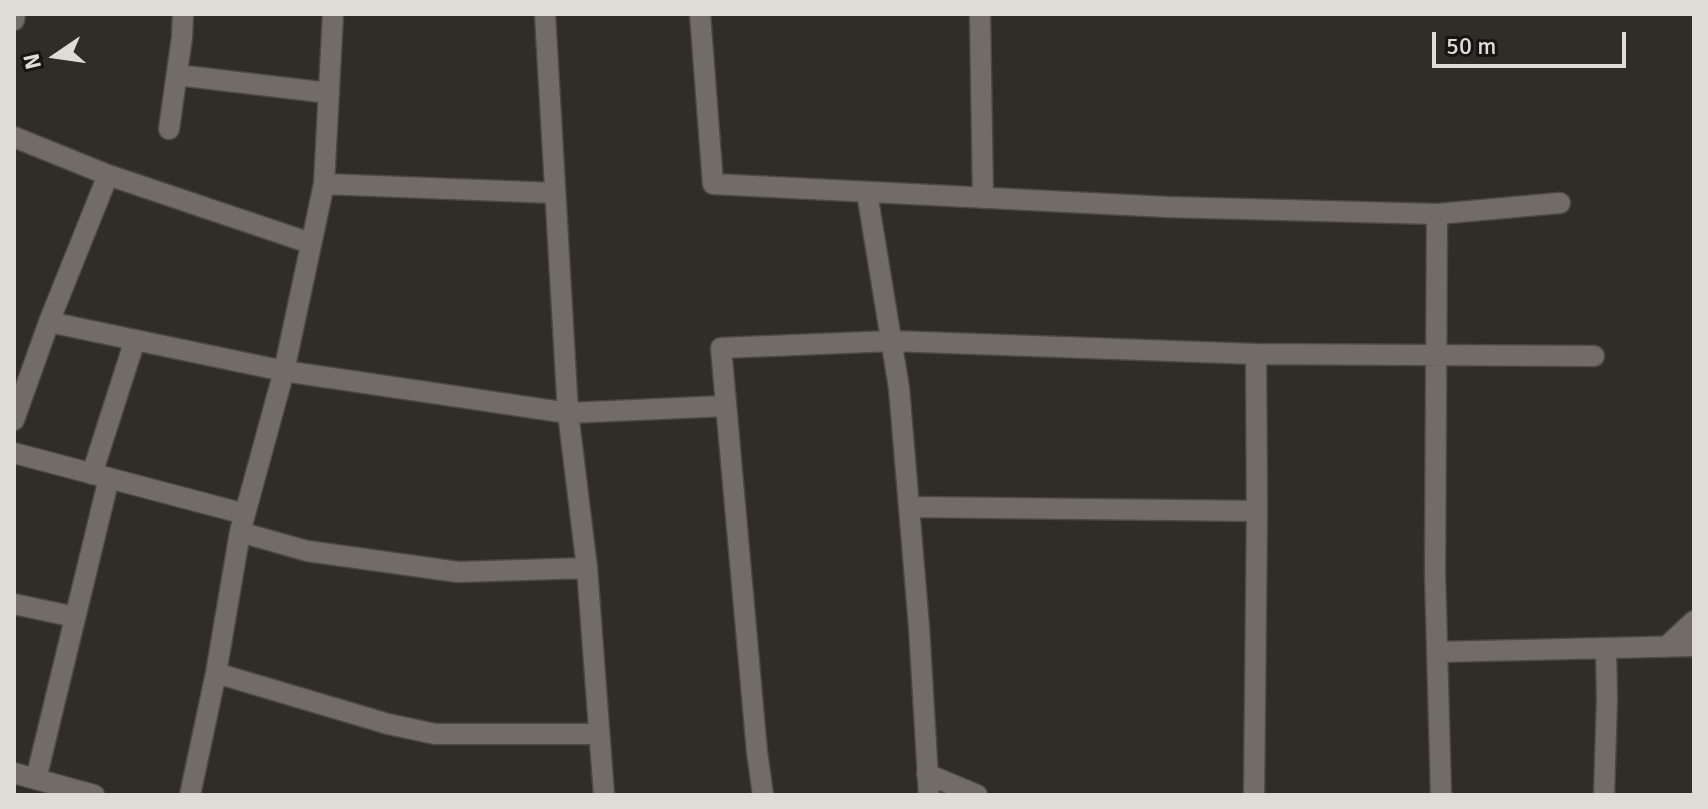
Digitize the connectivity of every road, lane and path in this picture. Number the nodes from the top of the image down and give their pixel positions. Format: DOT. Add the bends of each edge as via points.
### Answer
graph roads {
  1 [pos="183,14"];
  2 [pos="333,14"];
  3 [pos="545,14"];
  4 [pos="700,14"];
  5 [pos="980,14"];
  6 [pos="177,75"];
  7 [pos="329,93"];
  8 [pos="169,129"];
  9 [pos="16,145"];
  10 [pos="108,175"];
  11 [pos="324,184"];
  12 [pos="555,193"];
  13 [pos="867,193"];
  14 [pos="983,198"];
  15 [pos="1560,203"];
  16 [pos="1437,214"];
  17 [pos="310,243"];
  18 [pos="49,322"];
  19 [pos="135,340"];
  20 [pos="892,341"];
  21 [pos="1256,354"];
  22 [pos="1437,356"];
  23 [pos="1594,356"];
  24 [pos="284,371"];
  25 [pos="725,406"];
  26 [pos="568,413"];
  27 [pos="14,420"];
  28 [pos="14,453"];
  29 [pos="101,476"];
  30 [pos="909,507"];
  31 [pos="1257,511"];
  32 [pos="242,523"];
  33 [pos="587,568"];
  34 [pos="14,604"];
  35 [pos="75,617"];
  36 [pos="1694,621"];
  37 [pos="1694,646"];
  38 [pos="1666,647"];
  39 [pos="1606,649"];
  40 [pos="1437,652"];
  41 [pos="216,673"];
  42 [pos="599,734"];
  43 [pos="14,773"];
  44 [pos="36,779"];
  45 [pos="928,785"];
  46 [pos="94,795"];
  47 [pos="190,795"];
  48 [pos="604,795"];
  49 [pos="763,795"];
  50 [pos="977,795"];
  51 [pos="1254,795"];
  52 [pos="1441,795"];
  53 [pos="1604,795"];
  1 -- 6 [label="street"];
  2 -- 7 [label="street"];
  3 -- 12 [label="street"];
  4 -- 13 [label="street" via="713,184"];
  5 -- 14 [label="street"];
  6 -- 7 [label="street"];
  6 -- 8 [label="street"];
  7 -- 11 [label="street"];
  9 -- 10 [label="street"];
  10 -- 17 [label="street"];
  10 -- 18 [label="street"];
  11 -- 12 [label="street"];
  11 -- 17 [label="street"];
  12 -- 26 [label="street"];
  13 -- 14 [label="street"];
  13 -- 20 [label="street"];
  14 -- 16 [label="street"];
  15 -- 16 [label="street"];
  16 -- 22 [label="street"];
  17 -- 24 [label="street"];
  18 -- 19 [label="street"];
  18 -- 27 [label="street"];
  19 -- 24 [label="street"];
  19 -- 29 [label="street"];
  20 -- 21 [label="street"];
  20 -- 25 [label="street" via="721,348"];
  20 -- 30 [label="street"];
  21 -- 22 [label="street"];
  21 -- 31 [label="street"];
  22 -- 23 [label="street"];
  22 -- 40 [label="street"];
  24 -- 26 [label="street"];
  24 -- 32 [label="street"];
  25 -- 26 [label="street"];
  25 -- 49 [label="street"];
  26 -- 33 [label="street"];
  28 -- 29 [label="street"];
  29 -- 32 [label="street"];
  29 -- 35 [label="street"];
  30 -- 31 [label="street"];
  30 -- 45 [label="street"];
  31 -- 51 [label="street"];
  32 -- 33 [label="street" via="307,551 458,572"];
  32 -- 41 [label="street"];
  33 -- 42 [label="street"];
  34 -- 35 [label="street"];
  35 -- 44 [label="street"];
  36 -- 38 [label="street"];
  37 -- 38 [label="street"];
  38 -- 39 [label="street"];
  39 -- 40 [label="street"];
  39 -- 53 [label="street"];
  40 -- 52 [label="street"];
  41 -- 42 [label="street" via="424,733"];
  41 -- 47 [label="street"];
  42 -- 48 [label="street"];
  43 -- 44 [label="street"];
  44 -- 46 [label="street"];
  45 -- 50 [label="street"];
}
